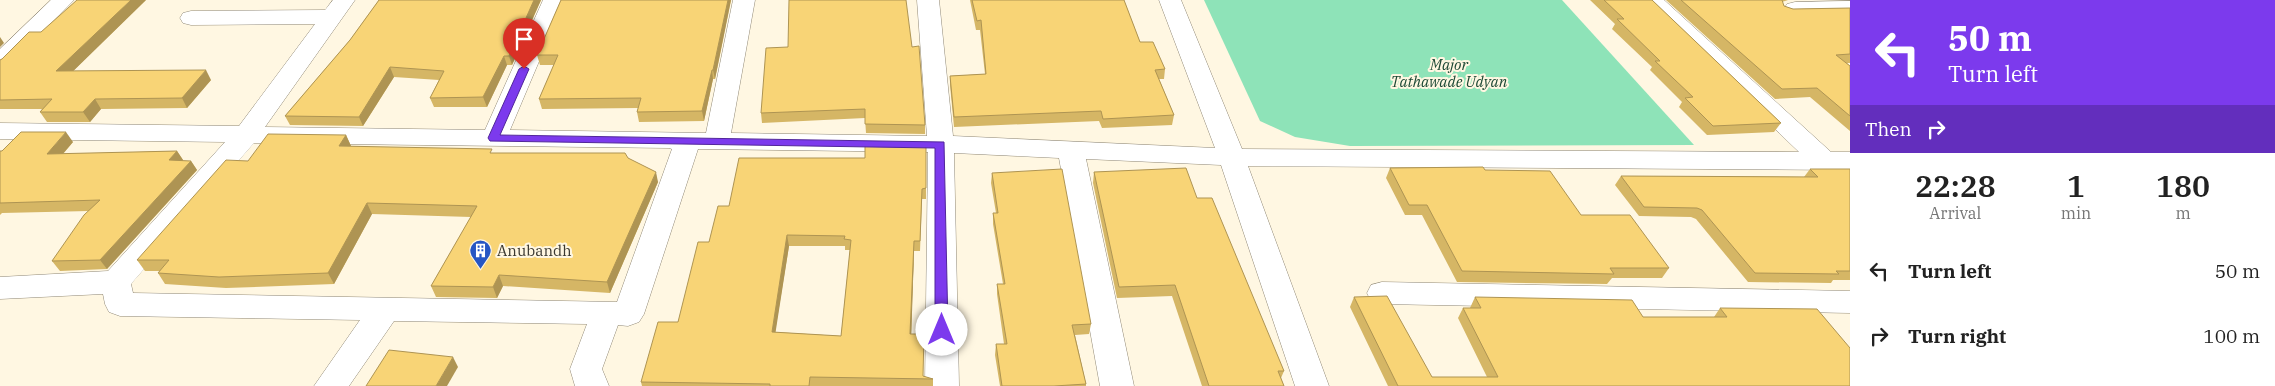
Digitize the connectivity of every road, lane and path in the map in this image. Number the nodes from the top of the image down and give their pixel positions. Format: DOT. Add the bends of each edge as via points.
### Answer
graph roads {
  1 [pos="63,0"];
  2 [pos="554,0"];
  3 [pos="744,0"];
  4 [pos="928,0"];
  5 [pos="1170,0"];
  6 [pos="1651,0"];
  7 [pos="338,8"];
  8 [pos="1850,8"];
  9 [pos="1788,9"];
  10 [pos="191,18"];
  11 [pos="0,62"];
  12 [pos="0,132"];
  13 [pos="246,135"];
  14 [pos="494,138"];
  15 [pos="670,141"];
  16 [pos="717,141"];
  17 [pos="941,144"];
  18 [pos="1071,150"];
  19 [pos="1232,157"];
  20 [pos="1823,160"];
  21 [pos="1850,161"];
  22 [pos="116,282"];
  23 [pos="0,288"];
  24 [pos="1382,293"];
  25 [pos="1850,302"];
  26 [pos="385,309"];
  27 [pos="606,313"];
  28 [pos="331,386"];
  29 [pos="592,386"];
  30 [pos="942,386"];
  31 [pos="1117,386"];
  32 [pos="1312,386"];
  1 -- 11 [label="street"];
  2 -- 14 [label="street"];
  3 -- 16 [label="street"];
  4 -- 17 [label="street"];
  5 -- 19 [label="street"];
  6 -- 20 [label="street"];
  7 -- 10 [label="street"];
  7 -- 13 [label="street"];
  8 -- 9 [label="street"];
  12 -- 13 [label="street"];
  13 -- 14 [label="street"];
  13 -- 22 [label="street"];
  14 -- 15 [label="street"];
  15 -- 16 [label="street"];
  15 -- 27 [label="street" via="688,141 628,314"];
  16 -- 17 [label="street"];
  17 -- 18 [label="street"];
  17 -- 30 [label="street"];
  18 -- 19 [label="street"];
  18 -- 31 [label="street"];
  19 -- 20 [label="street"];
  19 -- 32 [label="street"];
  20 -- 21 [label="street"];
  22 -- 23 [label="street"];
  22 -- 26 [label="street" via="120,304"];
  24 -- 25 [label="street"];
  26 -- 27 [label="street"];
  26 -- 28 [label="street"];
  27 -- 29 [label="street" via="586,369"];
}
